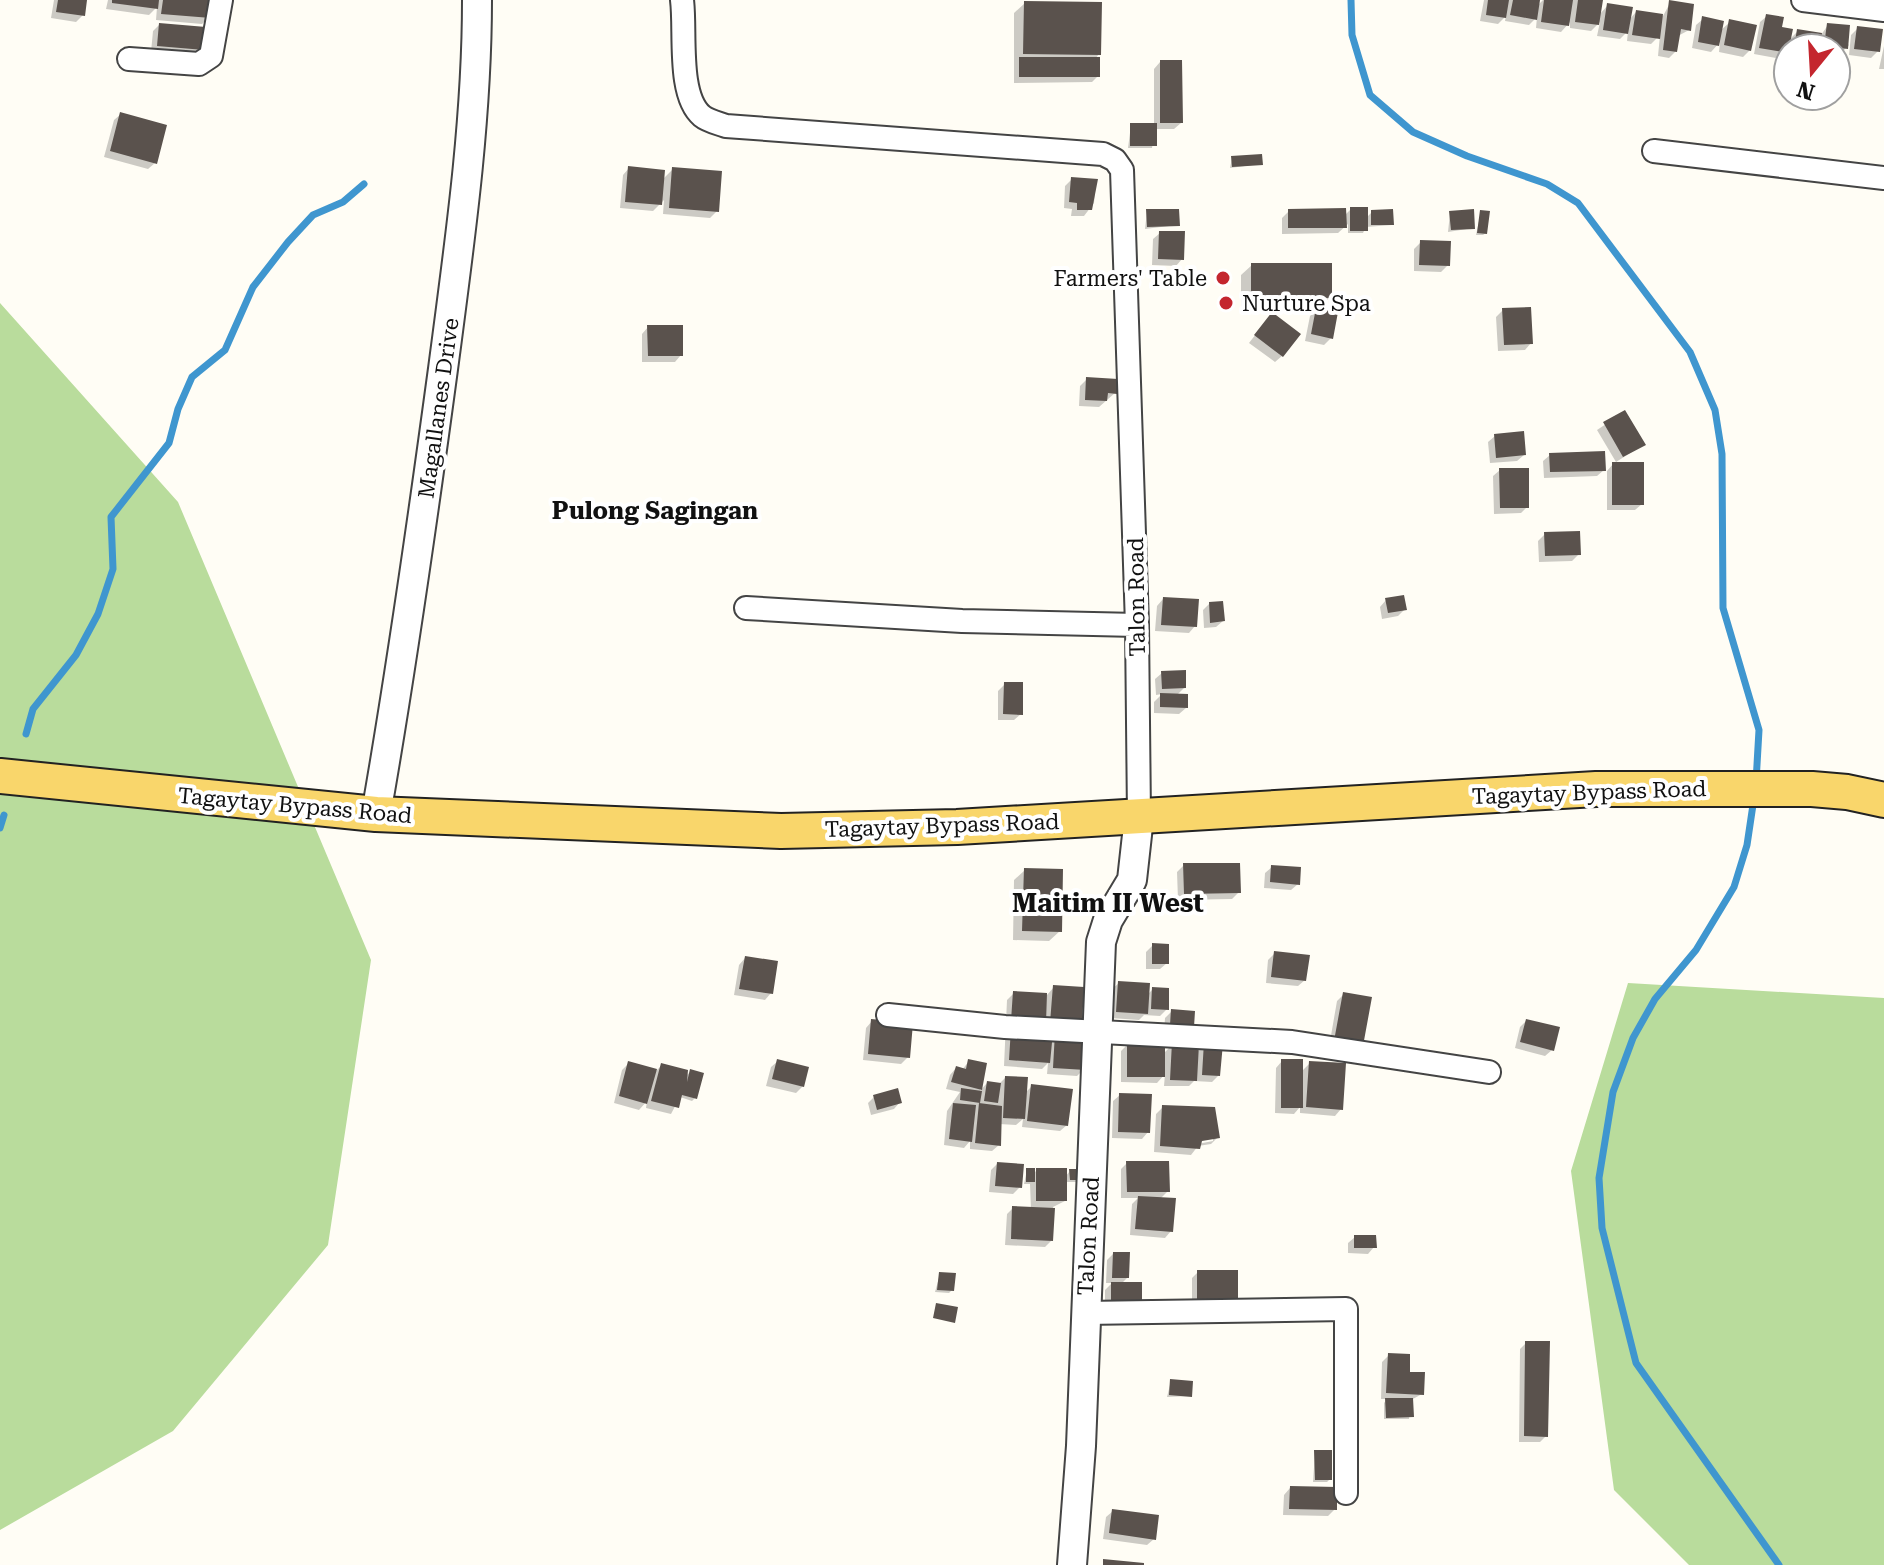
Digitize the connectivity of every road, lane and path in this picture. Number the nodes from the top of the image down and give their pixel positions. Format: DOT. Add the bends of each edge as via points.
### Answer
graph roads {
  1 [pos="221,0"];
  2 [pos="477,0"];
  3 [pos="682,0"];
  4 [pos="1803,0"];
  5 [pos="1884,10"];
  6 [pos="129,59"];
  7 [pos="1654,151"];
  8 [pos="1884,178"];
  9 [pos="746,608"];
  10 [pos="1137,625"];
  11 [pos="0,776"];
  12 [pos="1884,798"];
  13 [pos="376,814"];
  14 [pos="1139,817"];
  15 [pos="888,1015"];
  16 [pos="1098,1031"];
  17 [pos="1489,1072"];
  18 [pos="1084,1313"];
  19 [pos="1346,1493"];
  20 [pos="1072,1565"];
  1 -- 6 [label="street" via="211,56 199,64"];
  2 -- 13 [label="street, Magallanes Drive" via="457,264"];
  3 -- 10 [label="street, Talon Road" via="691,102 703,117 726,126 1071,151 1115,160 1122,170 1127,240"];
  4 -- 5 [label="street"];
  7 -- 8 [label="street"];
  9 -- 10 [label="street"];
  10 -- 14 [label="street, Talon Road"];
  11 -- 13 [label="main road, Tagaytay Bypass Road"];
  12 -- 14 [label="main road, Tagaytay Bypass Road" via="1812,789 1596,789"];
  13 -- 14 [label="main road, Tagaytay Bypass Road" via="781,831"];
  14 -- 16 [label="street, Talon Road" via="1132,880 1101,942"];
  15 -- 16 [label="street"];
  16 -- 17 [label="street" via="1292,1042"];
  16 -- 18 [label="street, Talon Road"];
  18 -- 19 [label="street" via="1346,1309"];
  18 -- 20 [label="street, Talon Road"];
}
